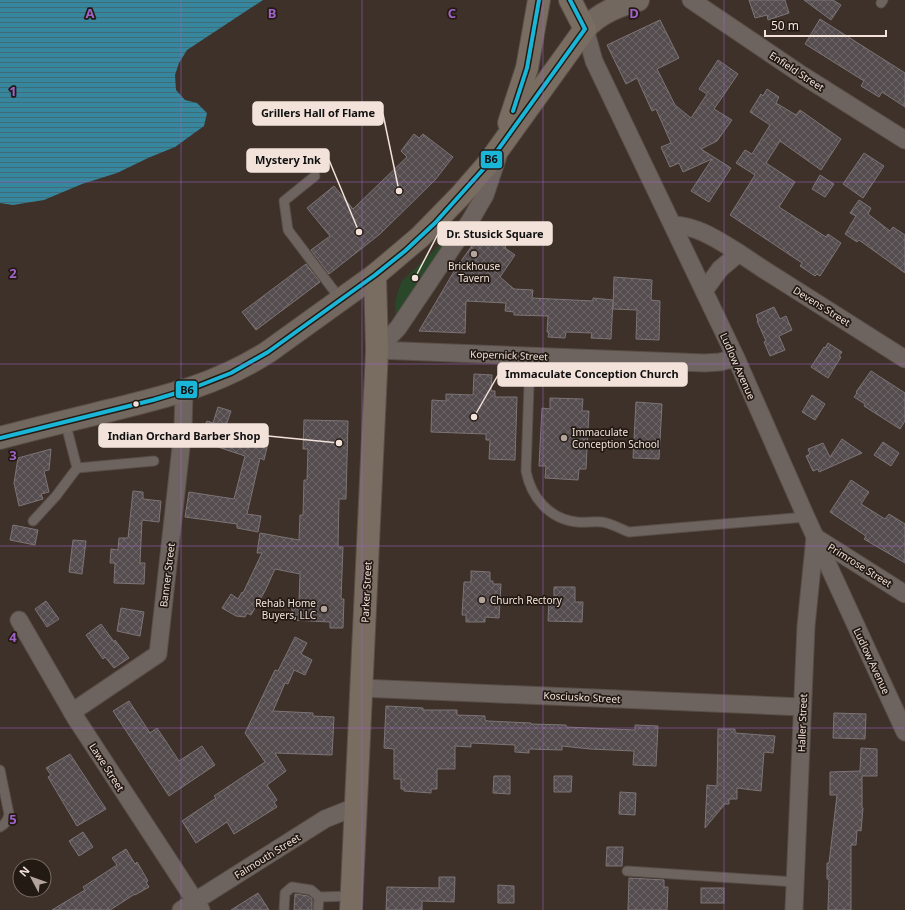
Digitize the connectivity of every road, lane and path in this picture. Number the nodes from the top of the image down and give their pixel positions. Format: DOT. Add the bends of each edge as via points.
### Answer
graph roads {
  1 [pos="539,0"];
  2 [pos="570,0"];
  3 [pos="638,0"];
  4 [pos="691,0"];
  5 [pos="585,29"];
  6 [pos="905,140"];
  7 [pos="501,146"];
  8 [pos="315,176"];
  9 [pos="673,225"];
  10 [pos="739,253"];
  11 [pos="375,275"];
  12 [pos="704,291"];
  13 [pos="341,300"];
  14 [pos="377,350"];
  15 [pos="530,356"];
  16 [pos="736,358"];
  17 [pos="905,359"];
  18 [pos="184,392"];
  19 [pos="65,422"];
  20 [pos="0,438"];
  21 [pos="154,461"];
  22 [pos="77,468"];
  23 [pos="806,517"];
  24 [pos="33,521"];
  25 [pos="815,537"];
  26 [pos="905,594"];
  27 [pos="19,620"];
  28 [pos="361,688"];
  29 [pos="802,707"];
  30 [pos="72,712"];
  31 [pos="905,732"];
  32 [pos="0,770"];
  33 [pos="355,807"];
  34 [pos="0,827"];
  35 [pos="627,871"];
  36 [pos="795,882"];
  37 [pos="318,897"];
  38 [pos="351,903"];
  39 [pos="192,907"];
  40 [pos="284,910"];
  41 [pos="318,910"];
  42 [pos="794,910"];
  1 -- 7 [label="main road" via="527,68"];
  2 -- 5 [label="main road, Ludlow Avenue"];
  3 -- 5 [label="main road" via="599,16"];
  4 -- 6 [label="street, Enfield Street"];
  5 -- 7 [label="main road"];
  5 -- 9 [label="street, Ludlow Avenue" via="594,61"];
  7 -- 11 [label="main road" via="435,223"];
  7 -- 14 [label="street" via="485,195 470,221 398,328"];
  8 -- 13 [label="lane" via="284,201 288,230"];
  9 -- 10 [label="street, Devens Street" via="696,229"];
  9 -- 12 [label="street, Ludlow Avenue"];
  10 -- 12 [label="street" via="720,269"];
  10 -- 17 [label="street, Devens Street"];
  11 -- 13 [label="main road"];
  11 -- 14 [label="main road, Parker Street"];
  12 -- 16 [label="street, Ludlow Avenue"];
  13 -- 18 [label="main road" via="252,362"];
  14 -- 15 [label="street, Kopernick Street"];
  14 -- 28 [label="main road, Parker Street"];
  15 -- 16 [label="street, Kopernick Street" via="705,363"];
  15 -- 23 [label="lane" via="526,471 534,495 552,513 576,522 602,522 629,532"];
  16 -- 23 [label="street, Ludlow Avenue"];
  18 -- 19 [label="main road"];
  18 -- 30 [label="street, Banner Street" via="183,428 158,654"];
  19 -- 20 [label="main road"];
  19 -- 22 [label="lane"];
  21 -- 22 [label="lane"];
  22 -- 24 [label="lane"];
  23 -- 25 [label="street, Ludlow Avenue"];
  25 -- 26 [label="street, Primrose Street"];
  25 -- 29 [label="street, Haller Street" via="806,626"];
  25 -- 31 [label="street, Ludlow Avenue"];
  27 -- 30 [label="street, Lawe Street"];
  28 -- 29 [label="street, Kosciusko Street"];
  28 -- 33 [label="main road, Parker Street"];
  29 -- 36 [label="street, Haller Street"];
  30 -- 39 [label="street, Lawe Street"];
  32 -- 34 [label="lane" via="9,814 8,820"];
  33 -- 38 [label="main road, Parker Street"];
  33 -- 39 [label="street, Falmouth Street" via="325,820"];
  35 -- 36 [label="lane"];
  36 -- 42 [label="street, Haller Street"];
  37 -- 38 [label="lane"];
  37 -- 40 [label="lane" via="311,890 292,887 285,893"];
  37 -- 41 [label="lane"];
}
